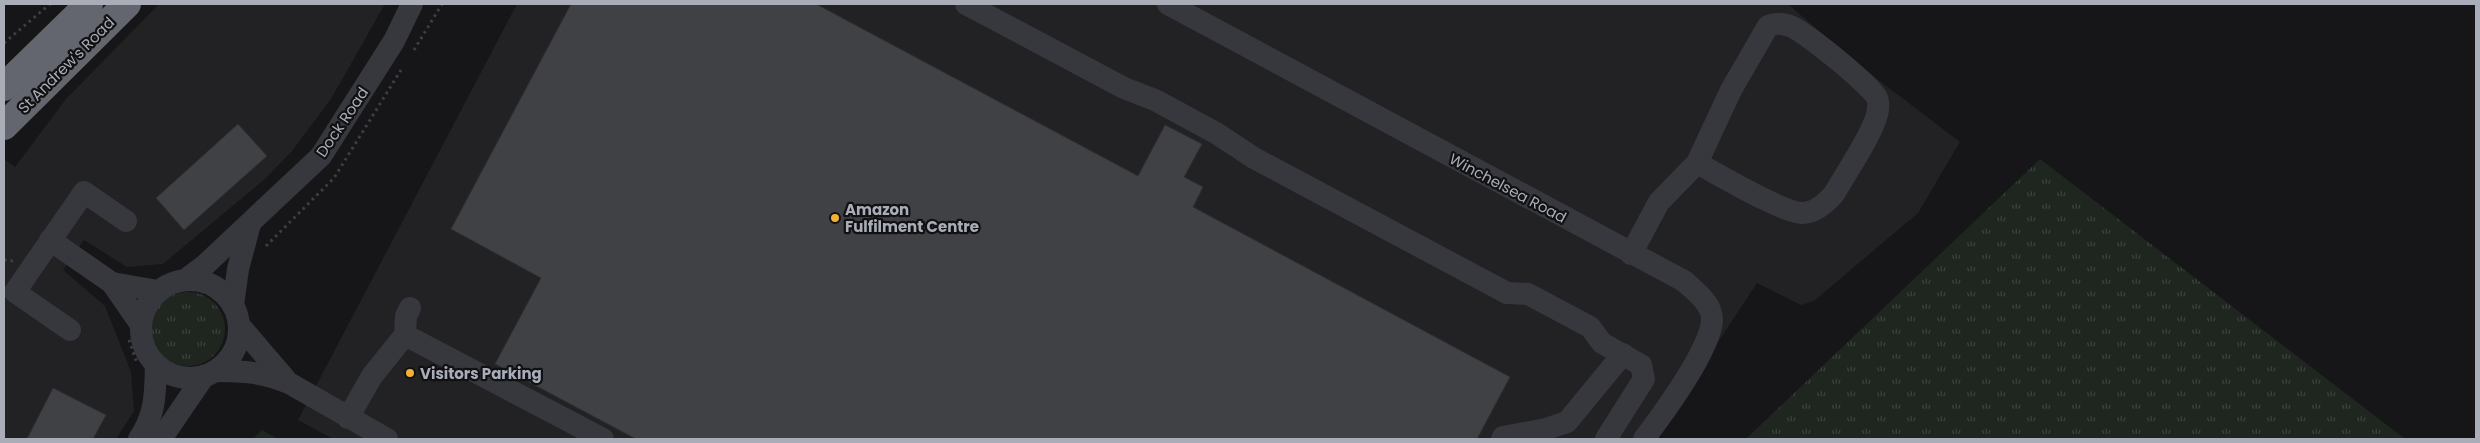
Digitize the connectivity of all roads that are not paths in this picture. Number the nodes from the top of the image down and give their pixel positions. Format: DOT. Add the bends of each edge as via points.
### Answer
graph roads {
  1 [pos="89,4"];
  2 [pos="128,4"];
  3 [pos="412,4"];
  4 [pos="966,4"];
  5 [pos="1168,4"];
  6 [pos="4,87"];
  7 [pos="4,126"];
  8 [pos="1697,163"];
  9 [pos="126,222"];
  10 [pos="250,224"];
  11 [pos="50,240"];
  12 [pos="1631,254"];
  13 [pos="184,280"];
  14 [pos="112,283"];
  15 [pos="158,291"];
  16 [pos="410,308"];
  17 [pos="236,315"];
  18 [pos="134,328"];
  19 [pos="70,330"];
  20 [pos="405,335"];
  21 [pos="1623,354"];
  22 [pos="147,365"];
  23 [pos="210,374"];
  24 [pos="289,383"];
  25 [pos="348,418"];
  26 [pos="139,439"];
  27 [pos="161,439"];
  28 [pos="387,439"];
  29 [pos="603,439"];
  30 [pos="1502,439"];
  31 [pos="1606,439"];
  32 [pos="1644,439"];
  1 -- 6 [label="highway, St Andrew's Road"];
  2 -- 7 [label="highway, St Andrew's Road"];
  3 -- 10 [label="street, Dock Road" via="394,41 321,156"];
  4 -- 21 [label="street" via="1124,88 1155,100 1254,158 1507,293 1528,294 1536,298 1590,327 1602,343"];
  5 -- 12 [label="street, Winchelsea Road"];
  8 -- 8 [label="street" via="1732,90 1768,26 1777,22 1791,26 1814,42 1870,88 1878,99 1878,112 1869,133 1834,194 1816,210 1802,213 1785,209"];
  8 -- 12 [label="street" via="1659,202"];
  9 -- 11 [label="street" via="84,192"];
  10 -- 13 [label="street, Dock Road"];
  10 -- 17 [label="street" via="238,268"];
  11 -- 14 [label="street"];
  11 -- 19 [label="street" via="15,292"];
  12 -- 32 [label="street, Winchelsea Road" via="1684,281 1701,296 1712,321 1691,370"];
  13 -- 15 [label="street, Dock Road" via="170,283"];
  13 -- 17 [label="street, Dock Road" via="199,280 213,285 224,294"];
  14 -- 15 [label="street"];
  14 -- 18 [label="street"];
  15 -- 18 [label="street, Dock Road"];
  16 -- 20 [label="street"];
  17 -- 23 [label="street" via="239,336 231,357"];
  17 -- 24 [label="street" via="268,361"];
  18 -- 22 [label="street" via="144,346"];
  20 -- 25 [label="street" via="372,376"];
  20 -- 29 [label="street"];
  21 -- 30 [label="street" via="1567,422"];
  21 -- 31 [label="street" via="1641,365 1644,379"];
  22 -- 23 [label="street" via="187,378"];
  22 -- 26 [label="street" via="155,399 151,419"];
  23 -- 24 [label="street" via="259,372"];
  23 -- 27 [label="street"];
  24 -- 25 [label="street"];
  25 -- 28 [label="street"];
}
